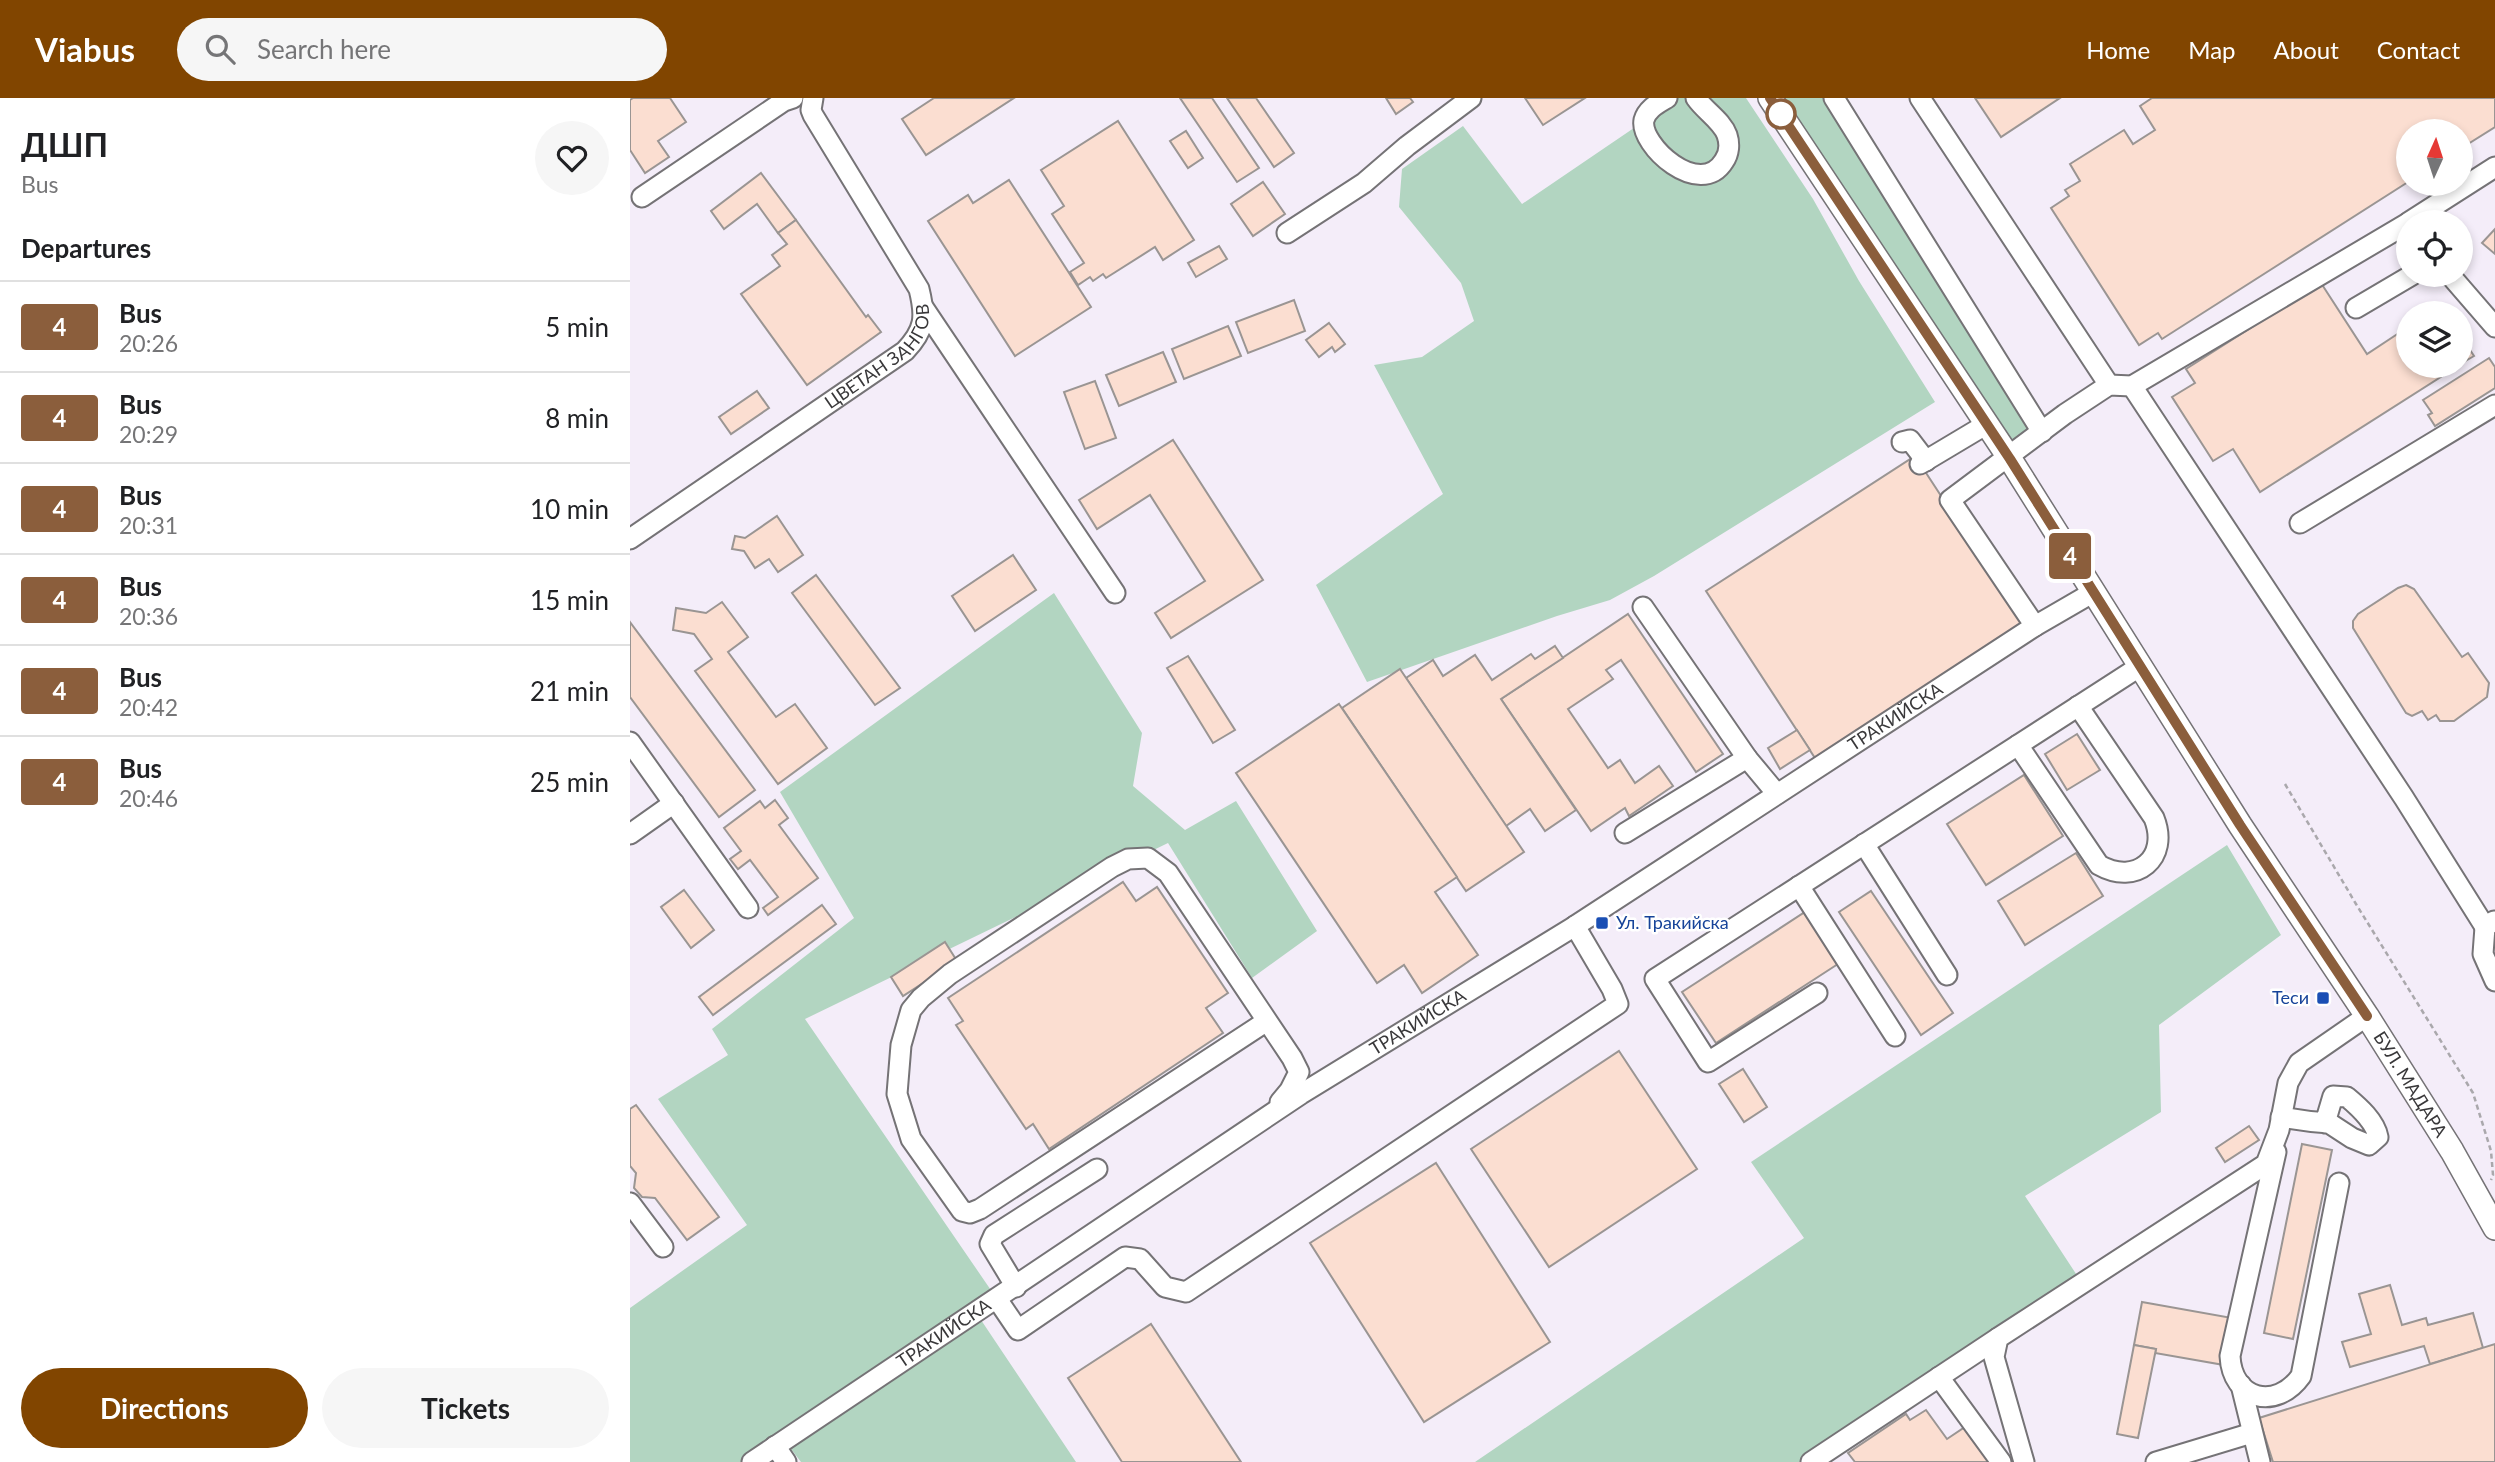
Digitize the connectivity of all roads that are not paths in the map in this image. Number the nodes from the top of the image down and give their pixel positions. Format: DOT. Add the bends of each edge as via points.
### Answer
graph roads {
  1 [pos="793,98"];
  2 [pos="813,98"];
  3 [pos="1471,98"];
  4 [pos="1667,98"];
  5 [pos="1696,98"];
  6 [pos="1770,98"];
  7 [pos="1834,98"];
  8 [pos="1920,98"];
  9 [pos="2495,167"];
  10 [pos="642,197"];
  11 [pos="2429,210"];
  12 [pos="2396,231"];
  13 [pos="1287,233"];
  14 [pos="2396,284"];
  15 [pos="2460,287"];
  16 [pos="923,307"];
  17 [pos="2356,308"];
  18 [pos="2495,327"];
  19 [pos="2109,385"];
  20 [pos="2132,386"];
  21 [pos="2495,405"];
  22 [pos="1987,424"];
  23 [pos="2042,432"];
  24 [pos="1902,442"];
  25 [pos="2008,456"];
  26 [pos="2300,523"];
  27 [pos="630,539"];
  28 [pos="1115,593"];
  29 [pos="2092,593"];
  30 [pos="1643,607"];
  31 [pos="2035,626"];
  32 [pos="2139,667"];
  33 [pos="2078,706"];
  34 [pos="630,742"];
  35 [pos="2018,745"];
  36 [pos="1747,758"];
  37 [pos="1777,794"];
  38 [pos="674,803"];
  39 [pos="1625,833"];
  40 [pos="630,834"];
  41 [pos="1864,844"];
  42 [pos="1799,886"];
  43 [pos="748,908"];
  44 [pos="2490,923"];
  45 [pos="1575,926"];
  46 [pos="1947,975"];
  47 [pos="2495,981"];
  48 [pos="1817,993"];
  49 [pos="2367,1016"];
  50 [pos="1267,1021"];
  51 [pos="1895,1036"];
  52 [pos="1269,1116"];
  53 [pos="2325,1123"];
  54 [pos="2280,1124"];
  55 [pos="1097,1169"];
  56 [pos="2339,1183"];
  57 [pos="630,1203"];
  58 [pos="2495,1228"];
  59 [pos="663,1247"];
  60 [pos="1016,1287"];
  61 [pos="997,1299"];
  62 [pos="1998,1338"];
  63 [pos="1939,1377"];
  64 [pos="2241,1385"];
  65 [pos="2252,1433"];
  66 [pos="780,1454"];
  67 [pos="752,1462"];
  68 [pos="1811,1462"];
  69 [pos="2001,1462"];
  70 [pos="2024,1462"];
  71 [pos="2156,1462"];
  72 [pos="2260,1462"];
  1 -- 10 [label="street"];
  2 -- 16 [label="street, ЦВЕТАН ЗАНГОВ" via="813,116 919,289"];
  3 -- 13 [label="street" via="1364,183"];
  4 -- 5 [label="street" via="1647,112 1645,131 1678,169 1698,176 1719,168 1728,141 1723,127"];
  6 -- 22 [label="main road, БУЛ. МАДАРА"];
  7 -- 23 [label="street"];
  8 -- 19 [label="street"];
  9 -- 11 [label="street"];
  12 -- 20 [label="street"];
  14 -- 17 [label="street"];
  15 -- 18 [label="street"];
  16 -- 27 [label="street, ЦВЕТАН ЗАНГОВ" via="923,323 905,351"];
  16 -- 28 [label="street"];
  19 -- 20 [label="street"];
  19 -- 23 [label="street"];
  20 -- 44 [label="street"];
  21 -- 26 [label="street"];
  22 -- 24 [label="street" via="1923,463 1910,440"];
  22 -- 25 [label="main road, БУЛ. МАДАРА"];
  23 -- 25 [label="street"];
  25 -- 29 [label="main road, БУЛ. МАДАРА"];
  25 -- 31 [label="street" via="1950,500"];
  29 -- 31 [label="street, ТРАКИЙСКА"];
  29 -- 32 [label="main road, БУЛ. МАДАРА"];
  30 -- 36 [label="street"];
  31 -- 37 [label="street, ТРАКИЙСКА"];
  32 -- 33 [label="street"];
  32 -- 49 [label="main road, БУЛ. МАДАРА"];
  33 -- 35 [label="street"];
  33 -- 35 [label="street" via="2154,818 2159,838 2145,866 2122,874 2099,865"];
  34 -- 38 [label="street"];
  35 -- 41 [label="street"];
  36 -- 37 [label="street"];
  36 -- 39 [label="street"];
  37 -- 45 [label="street, ТРАКИЙСКА"];
  38 -- 40 [label="street"];
  38 -- 43 [label="street"];
  41 -- 42 [label="street"];
  41 -- 46 [label="street"];
  42 -- 48 [label="street" via="1655,979 1708,1062"];
  42 -- 51 [label="street"];
  44 -- 47 [label="street" via="2483,954"];
  45 -- 52 [label="street, ТРАКИЙСКА"];
  45 -- 61 [label="street" via="1618,1004 1186,1292 1164,1287 1140,1259 1125,1257 1018,1331"];
  49 -- 54 [label="street" via="2299,1063 2288,1083"];
  49 -- 58 [label="main road, БУЛ. МАДАРА"];
  50 -- 50 [label="street" via="1168,873 1148,858 1128,859 920,998 911,1010 901,1045 897,1094 912,1139 962,1211 970,1213"];
  50 -- 52 [label="street" via="1299,1072"];
  52 -- 60 [label="street, ТРАКИЙСКА"];
  53 -- 54 [label="street"];
  54 -- 62 [label="street" via="2266,1164"];
  54 -- 64 [label="street" via="2230,1356"];
  55 -- 60 [label="street" via="994,1235 990,1244"];
  56 -- 64 [label="street" via="2301,1376 2288,1391 2273,1397 2257,1396"];
  57 -- 59 [label="street"];
  60 -- 61 [label="street, ТРАКИЙСКА"];
  61 -- 66 [label="street, ТРАКИЙСКА"];
  62 -- 63 [label="street"];
  62 -- 70 [label="street" via="1994,1357"];
  63 -- 68 [label="street"];
  63 -- 69 [label="street"];
  64 -- 65 [label="street"];
  65 -- 71 [label="street"];
  65 -- 72 [label="street"];
  66 -- 67 [label="street, ТРАКИЙСКА"];
}
